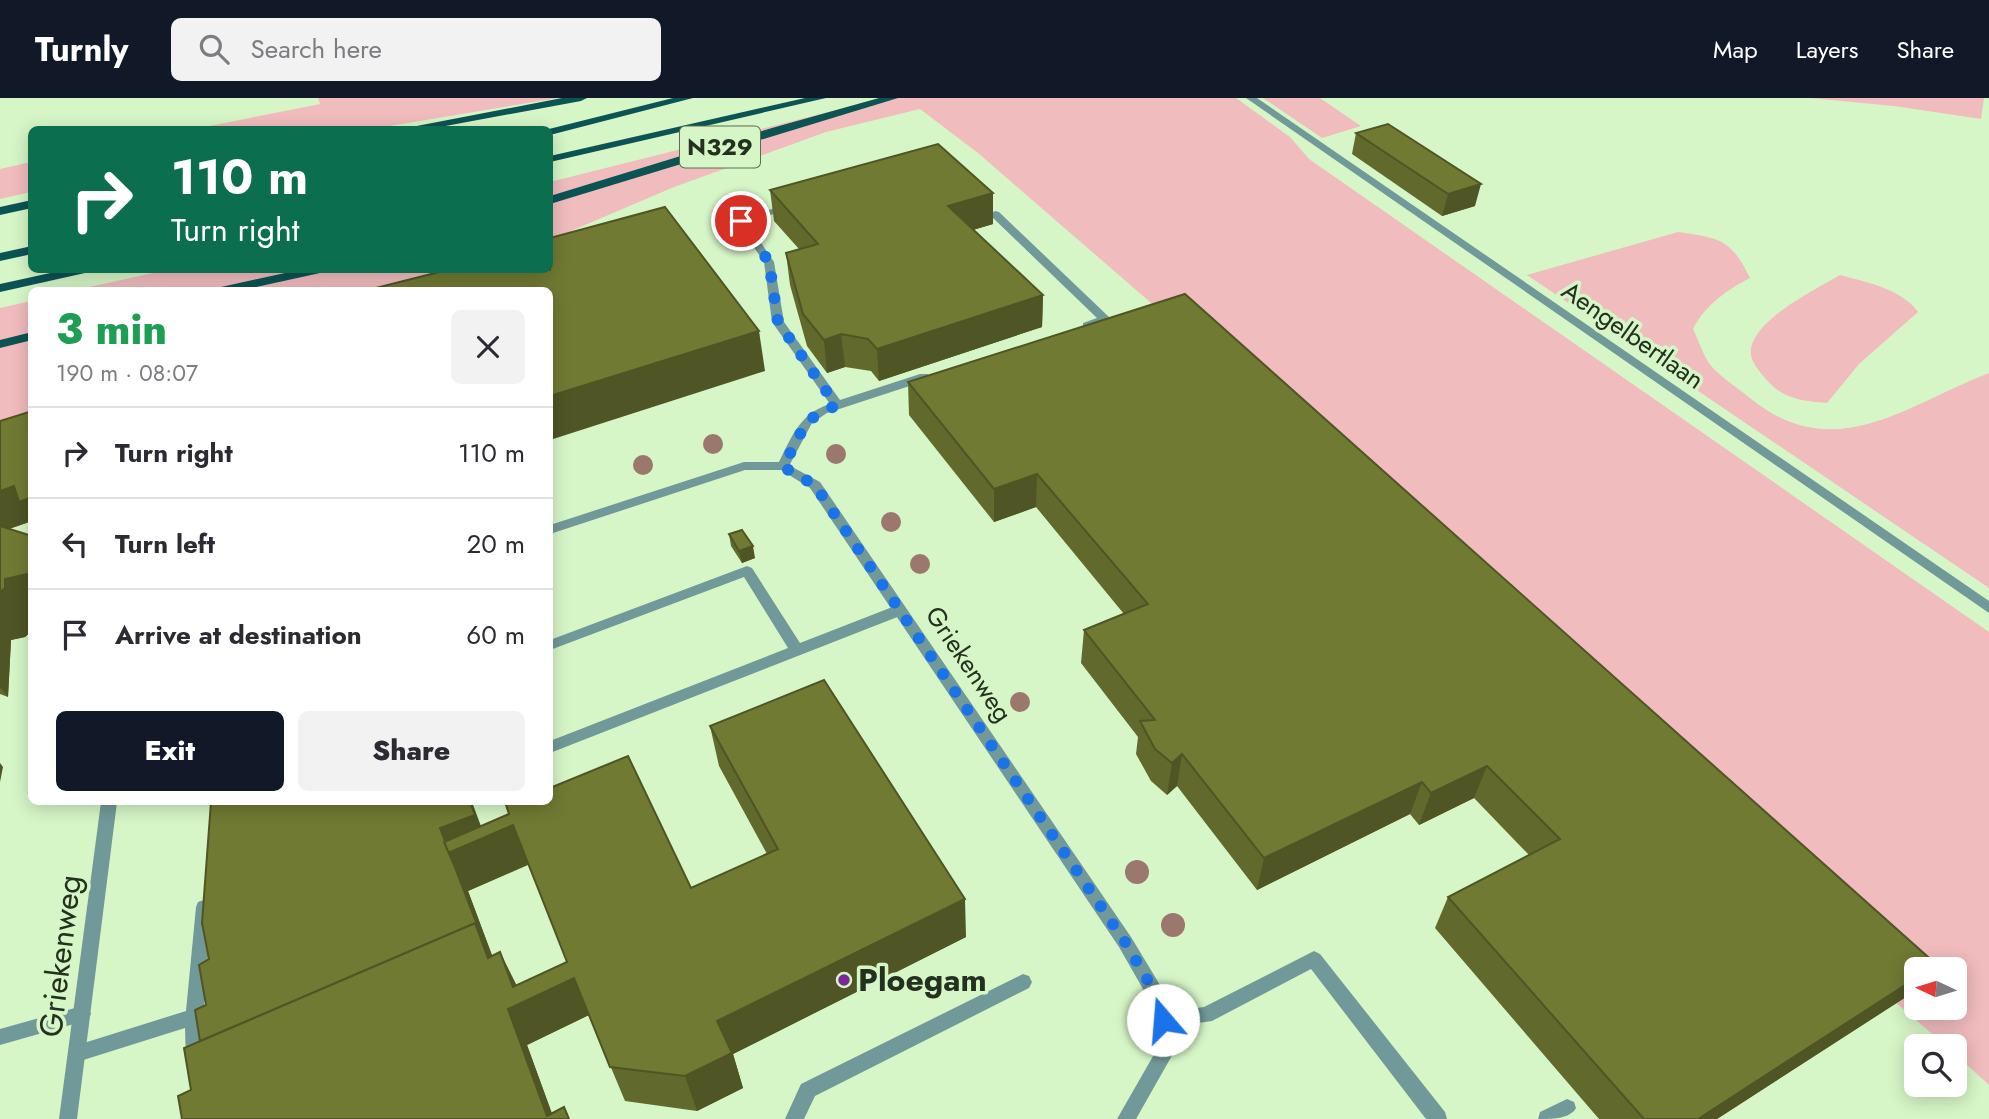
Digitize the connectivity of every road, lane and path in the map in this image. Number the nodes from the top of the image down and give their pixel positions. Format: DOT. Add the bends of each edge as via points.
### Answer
graph roads {
  1 [pos="581,98"];
  2 [pos="687,98"];
  3 [pos="820,98"];
  4 [pos="892,98"];
  5 [pos="1251,98"];
  6 [pos="424,126"];
  7 [pos="553,130"];
  8 [pos="553,158"];
  9 [pos="553,199"];
  10 [pos="805,201"];
  11 [pos="28,205"];
  12 [pos="0,211"];
  13 [pos="995,214"];
  14 [pos="28,251"];
  15 [pos="0,257"];
  16 [pos="67,273"];
  17 [pos="301,273"];
  18 [pos="239,287"];
  19 [pos="0,288"];
  20 [pos="1080,327"];
  21 [pos="28,338"];
  22 [pos="0,344"];
  23 [pos="939,373"];
  24 [pos="836,405"];
  25 [pos="783,467"];
  26 [pos="553,529"];
  27 [pos="1989,608"];
  28 [pos="900,610"];
  29 [pos="553,644"];
  30 [pos="797,650"];
  31 [pos="553,746"];
  32 [pos="109,805"];
  33 [pos="206,882"];
  34 [pos="1023,982"];
  35 [pos="82,1014"];
  36 [pos="194,1017"];
  37 [pos="1163,1020"];
  38 [pos="0,1037"];
  39 [pos="77,1053"];
  40 [pos="195,1081"];
  41 [pos="1567,1108"];
  42 [pos="68,1119"];
  43 [pos="794,1119"];
  44 [pos="1126,1119"];
  45 [pos="1438,1119"];
  46 [pos="1546,1119"];
  1 -- 6 [label="main road"];
  2 -- 7 [label="main road, N329"];
  3 -- 8 [label="main road, N329"];
  4 -- 9 [label="main road, N329"];
  5 -- 27 [label="street, Aengelbertlaan"];
  10 -- 24 [label="street" via="741,221 769,262 778,322"];
  11 -- 12 [label="main road"];
  13 -- 20 [label="street" via="1105,319"];
  14 -- 15 [label="main road"];
  16 -- 19 [label="main road"];
  17 -- 18 [label="main road"];
  21 -- 22 [label="main road"];
  23 -- 24 [label="street"];
  24 -- 25 [label="street" via="807,421"];
  25 -- 26 [label="street, Griekenweg" via="744,466"];
  25 -- 28 [label="street, Griekenweg" via="815,485"];
  28 -- 30 [label="street"];
  28 -- 37 [label="street, Griekenweg" via="1125,942 1160,1001"];
  29 -- 30 [label="street" via="747,571"];
  30 -- 31 [label="street"];
  32 -- 35 [label="street, Griekenweg"];
  33 -- 36 [label="street"];
  34 -- 43 [label="street" via="808,1090"];
  35 -- 38 [label="street"];
  35 -- 39 [label="street, Griekenweg"];
  36 -- 39 [label="street"];
  36 -- 40 [label="street"];
  37 -- 44 [label="street, Griekenweg" via="1165,1052"];
  37 -- 45 [label="street" via="1206,1015 1314,959"];
  39 -- 42 [label="street, Griekenweg"];
  41 -- 46 [label="street"];
}
